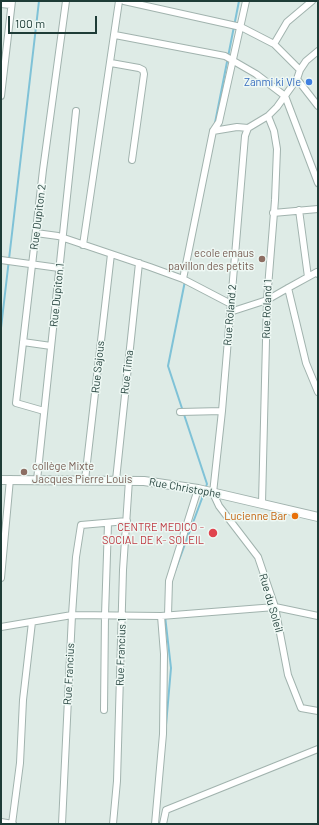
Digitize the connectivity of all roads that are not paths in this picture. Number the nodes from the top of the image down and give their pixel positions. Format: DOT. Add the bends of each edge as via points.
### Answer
graph roads {
  1 [pos="66,1"];
  2 [pos="119,1"];
  3 [pos="124,1"];
  4 [pos="246,1"];
  5 [pos="312,1"];
  6 [pos="12,3"];
  7 [pos="1,4"];
  8 [pos="241,27"];
  9 [pos="115,35"];
  10 [pos="274,44"];
  11 [pos="318,51"];
  12 [pos="234,60"];
  13 [pos="110,64"];
  14 [pos="3,67"];
  15 [pos="300,70"];
  16 [pos="298,79"];
  17 [pos="1,96"];
  18 [pos="285,96"];
  19 [pos="318,106"];
  20 [pos="76,111"];
  21 [pos="268,116"];
  22 [pos="248,128"];
  23 [pos="213,131"];
  24 [pos="132,160"];
  25 [pos="318,183"];
  26 [pos="318,209"];
  27 [pos="299,210"];
  28 [pos="273,213"];
  29 [pos="36,233"];
  30 [pos="63,238"];
  31 [pos="83,245"];
  32 [pos="111,254"];
  33 [pos="1,260"];
  34 [pos="139,263"];
  35 [pos="32,265"];
  36 [pos="59,268"];
  37 [pos="318,273"];
  38 [pos="308,277"];
  39 [pos="185,280"];
  40 [pos="288,288"];
  41 [pos="267,300"];
  42 [pos="231,304"];
  43 [pos="230,312"];
  44 [pos="23,342"];
  45 [pos="51,346"];
  46 [pos="318,392"];
  47 [pos="44,411"];
  48 [pos="222,411"];
  49 [pos="180,412"];
  50 [pos="10,479"];
  51 [pos="1,480"];
  52 [pos="37,480"];
  53 [pos="85,480"];
  54 [pos="116,480"];
  55 [pos="129,480"];
  56 [pos="198,489"];
  57 [pos="213,493"];
  58 [pos="262,503"];
  59 [pos="318,517"];
  60 [pos="127,521"];
  61 [pos="108,524"];
  62 [pos="1,578"];
  63 [pos="275,607"];
  64 [pos="72,615"];
  65 [pos="105,615"];
  66 [pos="123,615"];
  67 [pos="165,616"];
  68 [pos="318,616"];
  69 [pos="32,622"];
  70 [pos="1,627"];
  71 [pos="104,710"];
  72 [pos="318,711"];
  73 [pos="318,749"];
  74 [pos="1,822"];
  75 [pos="13,824"];
  76 [pos="62,824"];
  77 [pos="113,824"];
  78 [pos="155,824"];
  79 [pos="163,824"];
  1 -- 29 [label="street, Rue Dupiton 2"];
  2 -- 9 [label="street"];
  3 -- 8 [label="street"];
  4 -- 8 [label="street"];
  5 -- 10 [label="street" via="287,22"];
  6 -- 7 [label="street"];
  6 -- 14 [label="street"];
  8 -- 10 [label="street"];
  8 -- 12 [label="street"];
  9 -- 12 [label="street" via="225,56"];
  9 -- 13 [label="street"];
  10 -- 15 [label="street"];
  11 -- 15 [label="street" via="306,60"];
  12 -- 18 [label="street"];
  12 -- 23 [label="street" via="219,122"];
  13 -- 24 [label="street" via="140,68 144,74"];
  13 -- 31 [label="street"];
  14 -- 17 [label="street"];
  15 -- 16 [label="street"];
  16 -- 18 [label="street"];
  16 -- 19 [label="street"];
  18 -- 21 [label="street"];
  18 -- 25 [label="street"];
  20 -- 30 [label="street, Rue Dupiton 1"];
  21 -- 22 [label="street"];
  21 -- 28 [label="street, Rue Roland 1" via="277,149"];
  22 -- 23 [label="street"];
  22 -- 42 [label="street, Rue Roland 2" via="245,136"];
  23 -- 39 [label="street"];
  26 -- 27 [label="street"];
  27 -- 28 [label="street"];
  27 -- 38 [label="street"];
  28 -- 41 [label="street, Rue Roland 1"];
  29 -- 30 [label="street"];
  29 -- 35 [label="street, Rue Dupiton 2"];
  30 -- 31 [label="street"];
  30 -- 36 [label="street, Rue Dupiton 1"];
  31 -- 32 [label="street"];
  32 -- 34 [label="street"];
  32 -- 53 [label="street, Rue Sajous"];
  33 -- 35 [label="street"];
  34 -- 39 [label="street"];
  34 -- 54 [label="street, Rue Tima"];
  35 -- 36 [label="street"];
  35 -- 44 [label="street, Rue Dupiton 2"];
  36 -- 45 [label="street, Rue Dupiton 1"];
  37 -- 38 [label="street"];
  38 -- 40 [label="street"];
  39 -- 42 [label="street"];
  40 -- 41 [label="street"];
  40 -- 46 [label="street" via="306,363"];
  41 -- 43 [label="street"];
  41 -- 58 [label="street, Rue Roland 1"];
  42 -- 43 [label="street, Rue Roland 2"];
  43 -- 48 [label="street, Rue Roland 2"];
  44 -- 45 [label="street"];
  44 -- 47 [label="street, Rue Dupiton 2" via="16,403"];
  45 -- 47 [label="street, Rue Dupiton 1"];
  47 -- 52 [label="street, Rue Dupiton 1"];
  48 -- 49 [label="street"];
  48 -- 57 [label="street, Rue Roland 2"];
  50 -- 51 [label="street, Rue Christophe"];
  50 -- 52 [label="street, Rue Christophe"];
  50 -- 62 [label="street"];
  52 -- 53 [label="street, Rue Christophe"];
  53 -- 54 [label="street, Rue Christophe"];
  54 -- 55 [label="street, Rue Christophe"];
  55 -- 56 [label="street, Rue Christophe"];
  55 -- 60 [label="street, Rue Francius 1"];
  56 -- 57 [label="street, Rue Christophe"];
  56 -- 67 [label="street" via="169,582"];
  57 -- 58 [label="street, Rue Christophe"];
  57 -- 63 [label="street, Rue du Soleil" via="219,506 258,557"];
  58 -- 59 [label="street, Rue Christophe"];
  60 -- 61 [label="street"];
  60 -- 66 [label="street, Rue Francius 1" via="122,570"];
  61 -- 64 [label="street, Rue Francius" via="81,525"];
  61 -- 65 [label="street"];
  63 -- 67 [label="street"];
  63 -- 68 [label="street"];
  63 -- 72 [label="street, Rue du Soleil" via="288,675 301,708"];
  64 -- 65 [label="street"];
  64 -- 69 [label="street"];
  64 -- 76 [label="street, Rue Francius"];
  65 -- 66 [label="street"];
  65 -- 71 [label="street"];
  66 -- 67 [label="street"];
  66 -- 77 [label="street, Rue Francius 1"];
  67 -- 78 [label="street" via="163,734"];
  69 -- 70 [label="street"];
  69 -- 75 [label="street"];
  73 -- 79 [label="street" via="166,810"];
  74 -- 75 [label="street"];
}
